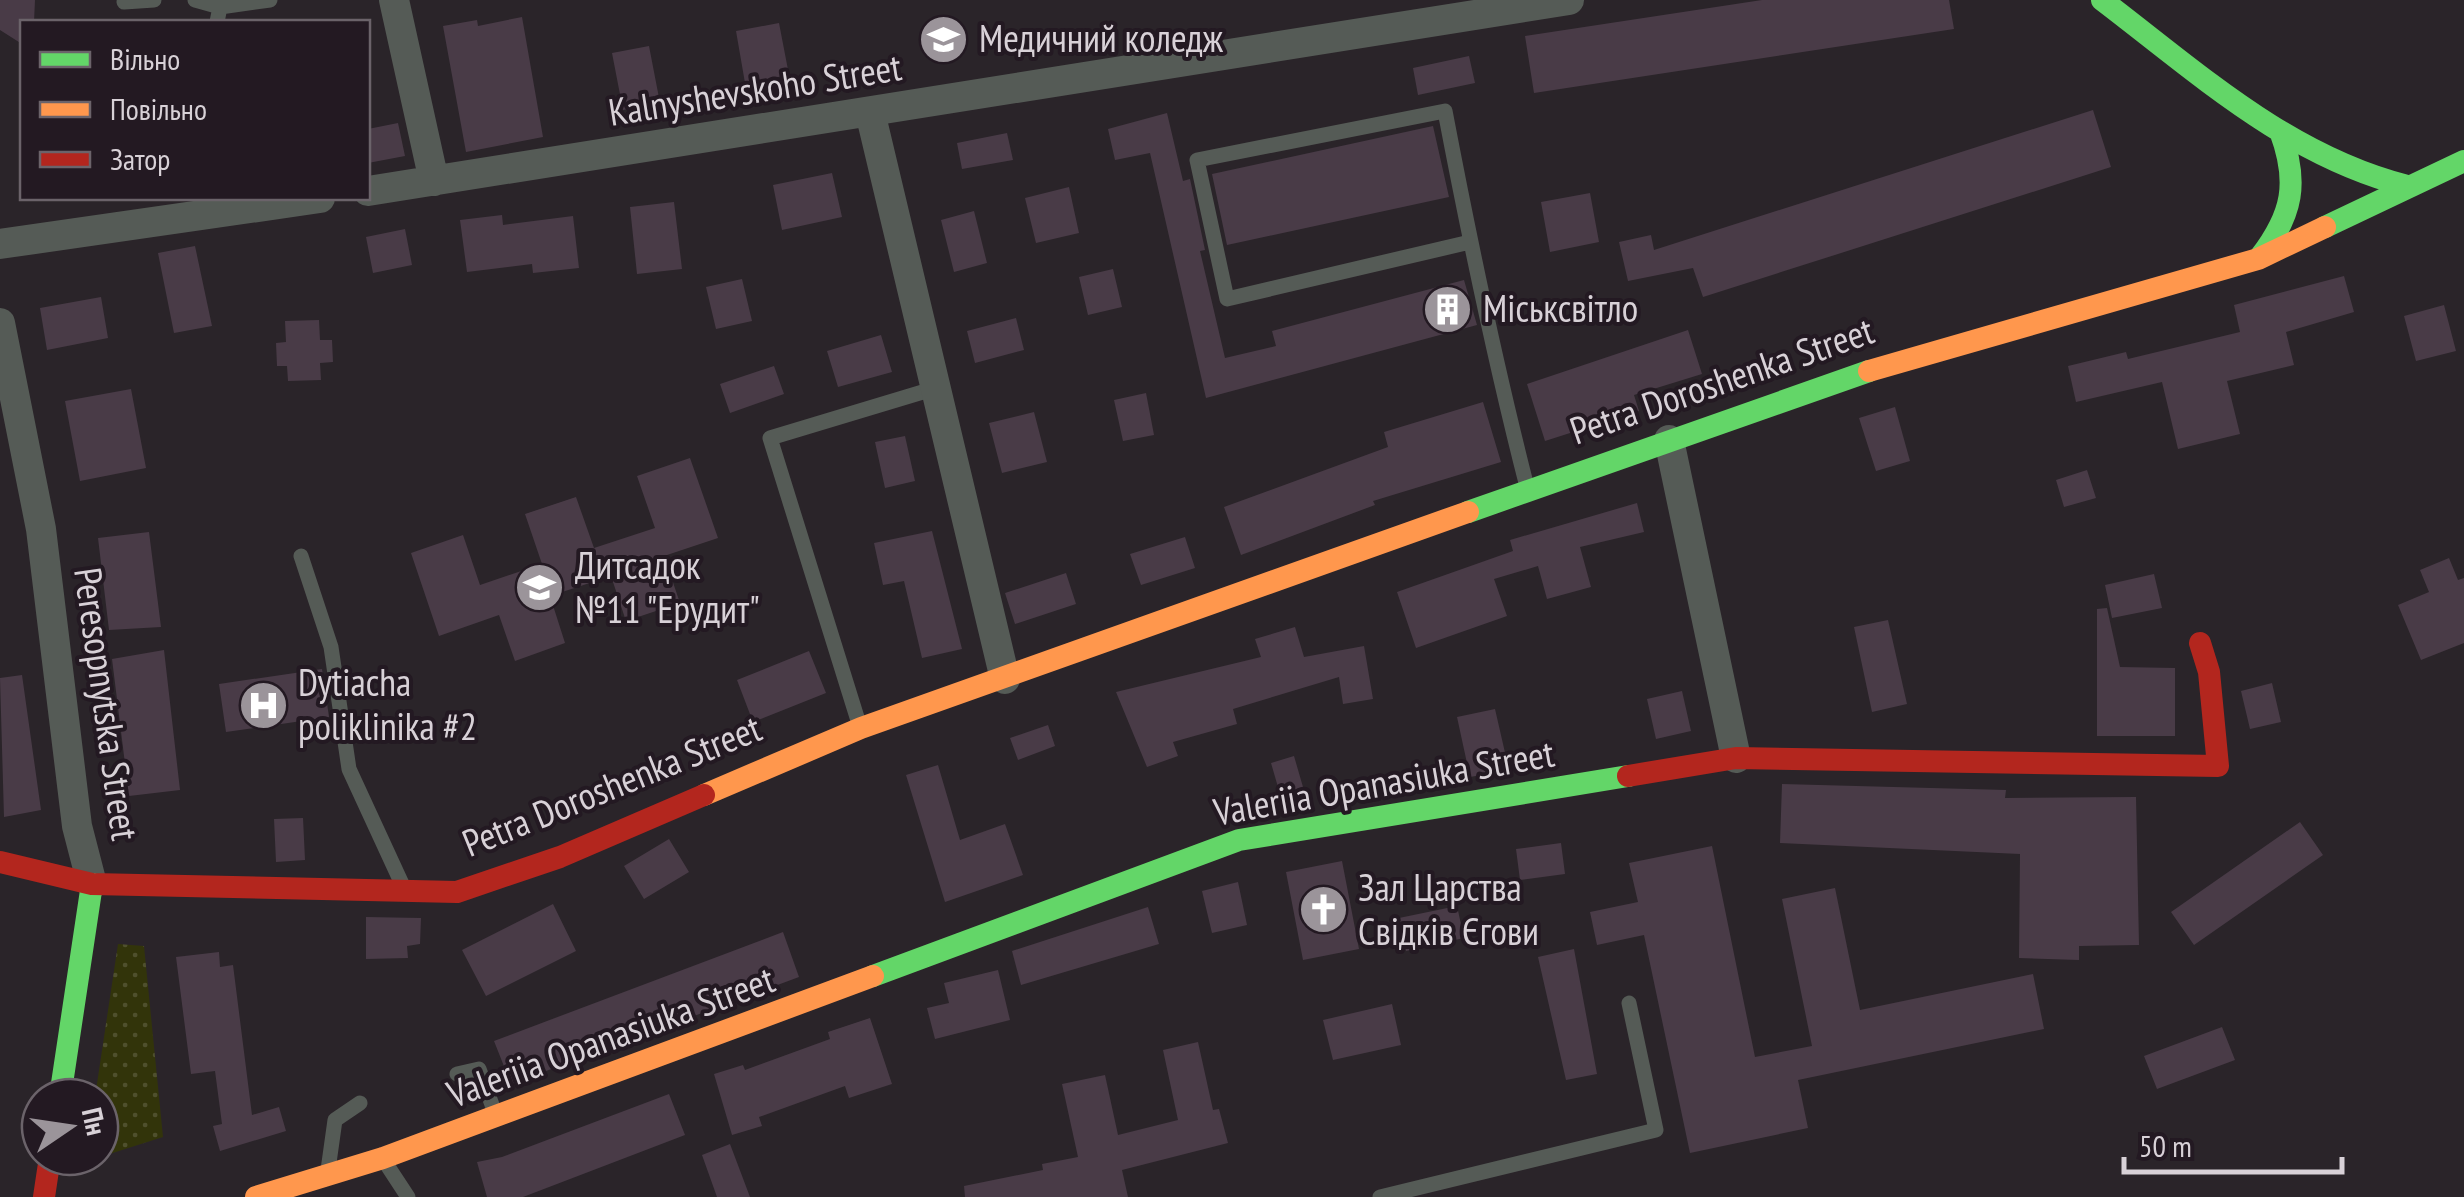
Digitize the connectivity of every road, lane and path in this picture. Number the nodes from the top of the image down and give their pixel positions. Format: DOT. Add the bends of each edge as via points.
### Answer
graph roads {
  1 [pos="154,0"];
  2 [pos="196,0"];
  3 [pos="270,0"];
  4 [pos="394,0"];
  5 [pos="1568,0"];
  6 [pos="2102,0"];
  7 [pos="124,2"];
  8 [pos="219,15"];
  9 [pos="870,112"];
  10 [pos="2280,131"];
  11 [pos="2464,162"];
  12 [pos="434,181"];
  13 [pos="2464,182"];
  14 [pos="2407,186"];
  15 [pos="370,191"];
  16 [pos="290,200"];
  17 [pos="201,206"];
  18 [pos="1470,242"];
  19 [pos="0,244"];
  20 [pos="2258,259"];
  21 [pos="0,322"];
  22 [pos="936,388"];
  23 [pos="1669,440"];
  24 [pos="1528,490"];
  25 [pos="301,556"];
  26 [pos="2200,643"];
  27 [pos="1005,679"];
  28 [pos="861,728"];
  29 [pos="1736,758"];
  30 [pos="0,862"];
  31 [pos="92,884"];
  32 [pos="406,893"];
  33 [pos="1630,1004"];
  34 [pos="457,1074"];
  35 [pos="63,1077"];
  36 [pos="360,1103"];
  37 [pos="496,1117"];
  38 [pos="383,1158"];
  39 [pos="327,1174"];
  40 [pos="256,1197"];
  41 [pos="408,1197"];
  42 [pos="1380,1197"];
  1 -- 7 [label="lane"];
  2 -- 8 [label="lane"];
  3 -- 8 [label="lane"];
  4 -- 12 [label="street"];
  5 -- 9 [label="street, Kalnyshevskoho Street"];
  6 -- 10 [label="street"];
  9 -- 12 [label="street, Kalnyshevskoho Street"];
  9 -- 22 [label="street"];
  10 -- 14 [label="street" via="2339,168"];
  10 -- 20 [label="street" via="2295,168 2294,203"];
  11 -- 14 [label="street, Petra Doroshenka Street"];
  12 -- 15 [label="street, Kalnyshevskoho Street"];
  13 -- 14 [label="lane"];
  14 -- 20 [label="street, Petra Doroshenka Street"];
  16 -- 17 [label="street"];
  17 -- 19 [label="street"];
  18 -- 18 [label="lane" via="1445,111 1197,160 1227,299"];
  18 -- 24 [label="lane"];
  20 -- 23 [label="street, Petra Doroshenka Street" via="1860,373"];
  21 -- 31 [label="street, Peresopnytska Street" via="42,530 77,826"];
  22 -- 27 [label="street"];
  22 -- 28 [label="lane" via="770,438"];
  23 -- 24 [label="street, Petra Doroshenka Street"];
  23 -- 29 [label="street"];
  24 -- 27 [label="street, Petra Doroshenka Street"];
  25 -- 32 [label="lane" via="331,647 350,769"];
  26 -- 29 [label="street, Valeriia Opanasiuka Street" via="2218,766"];
  27 -- 28 [label="street, Petra Doroshenka Street"];
  28 -- 32 [label="street, Petra Doroshenka Street" via="512,876 457,892"];
  29 -- 37 [label="street, Valeriia Opanasiuka Street" via="1239,840"];
  30 -- 31 [label="street, Petra Doroshenka Street"];
  31 -- 32 [label="street, Petra Doroshenka Street"];
  31 -- 35 [label="street, Peresopnytska Street"];
  33 -- 42 [label="lane" via="1656,1130"];
  34 -- 37 [label="lane" via="478,1069"];
  36 -- 39 [label="lane" via="335,1120"];
  37 -- 38 [label="street, Valeriia Opanasiuka Street"];
  38 -- 39 [label="street, Valeriia Opanasiuka Street"];
  38 -- 41 [label="lane"];
  39 -- 40 [label="street, Valeriia Opanasiuka Street"];
}
